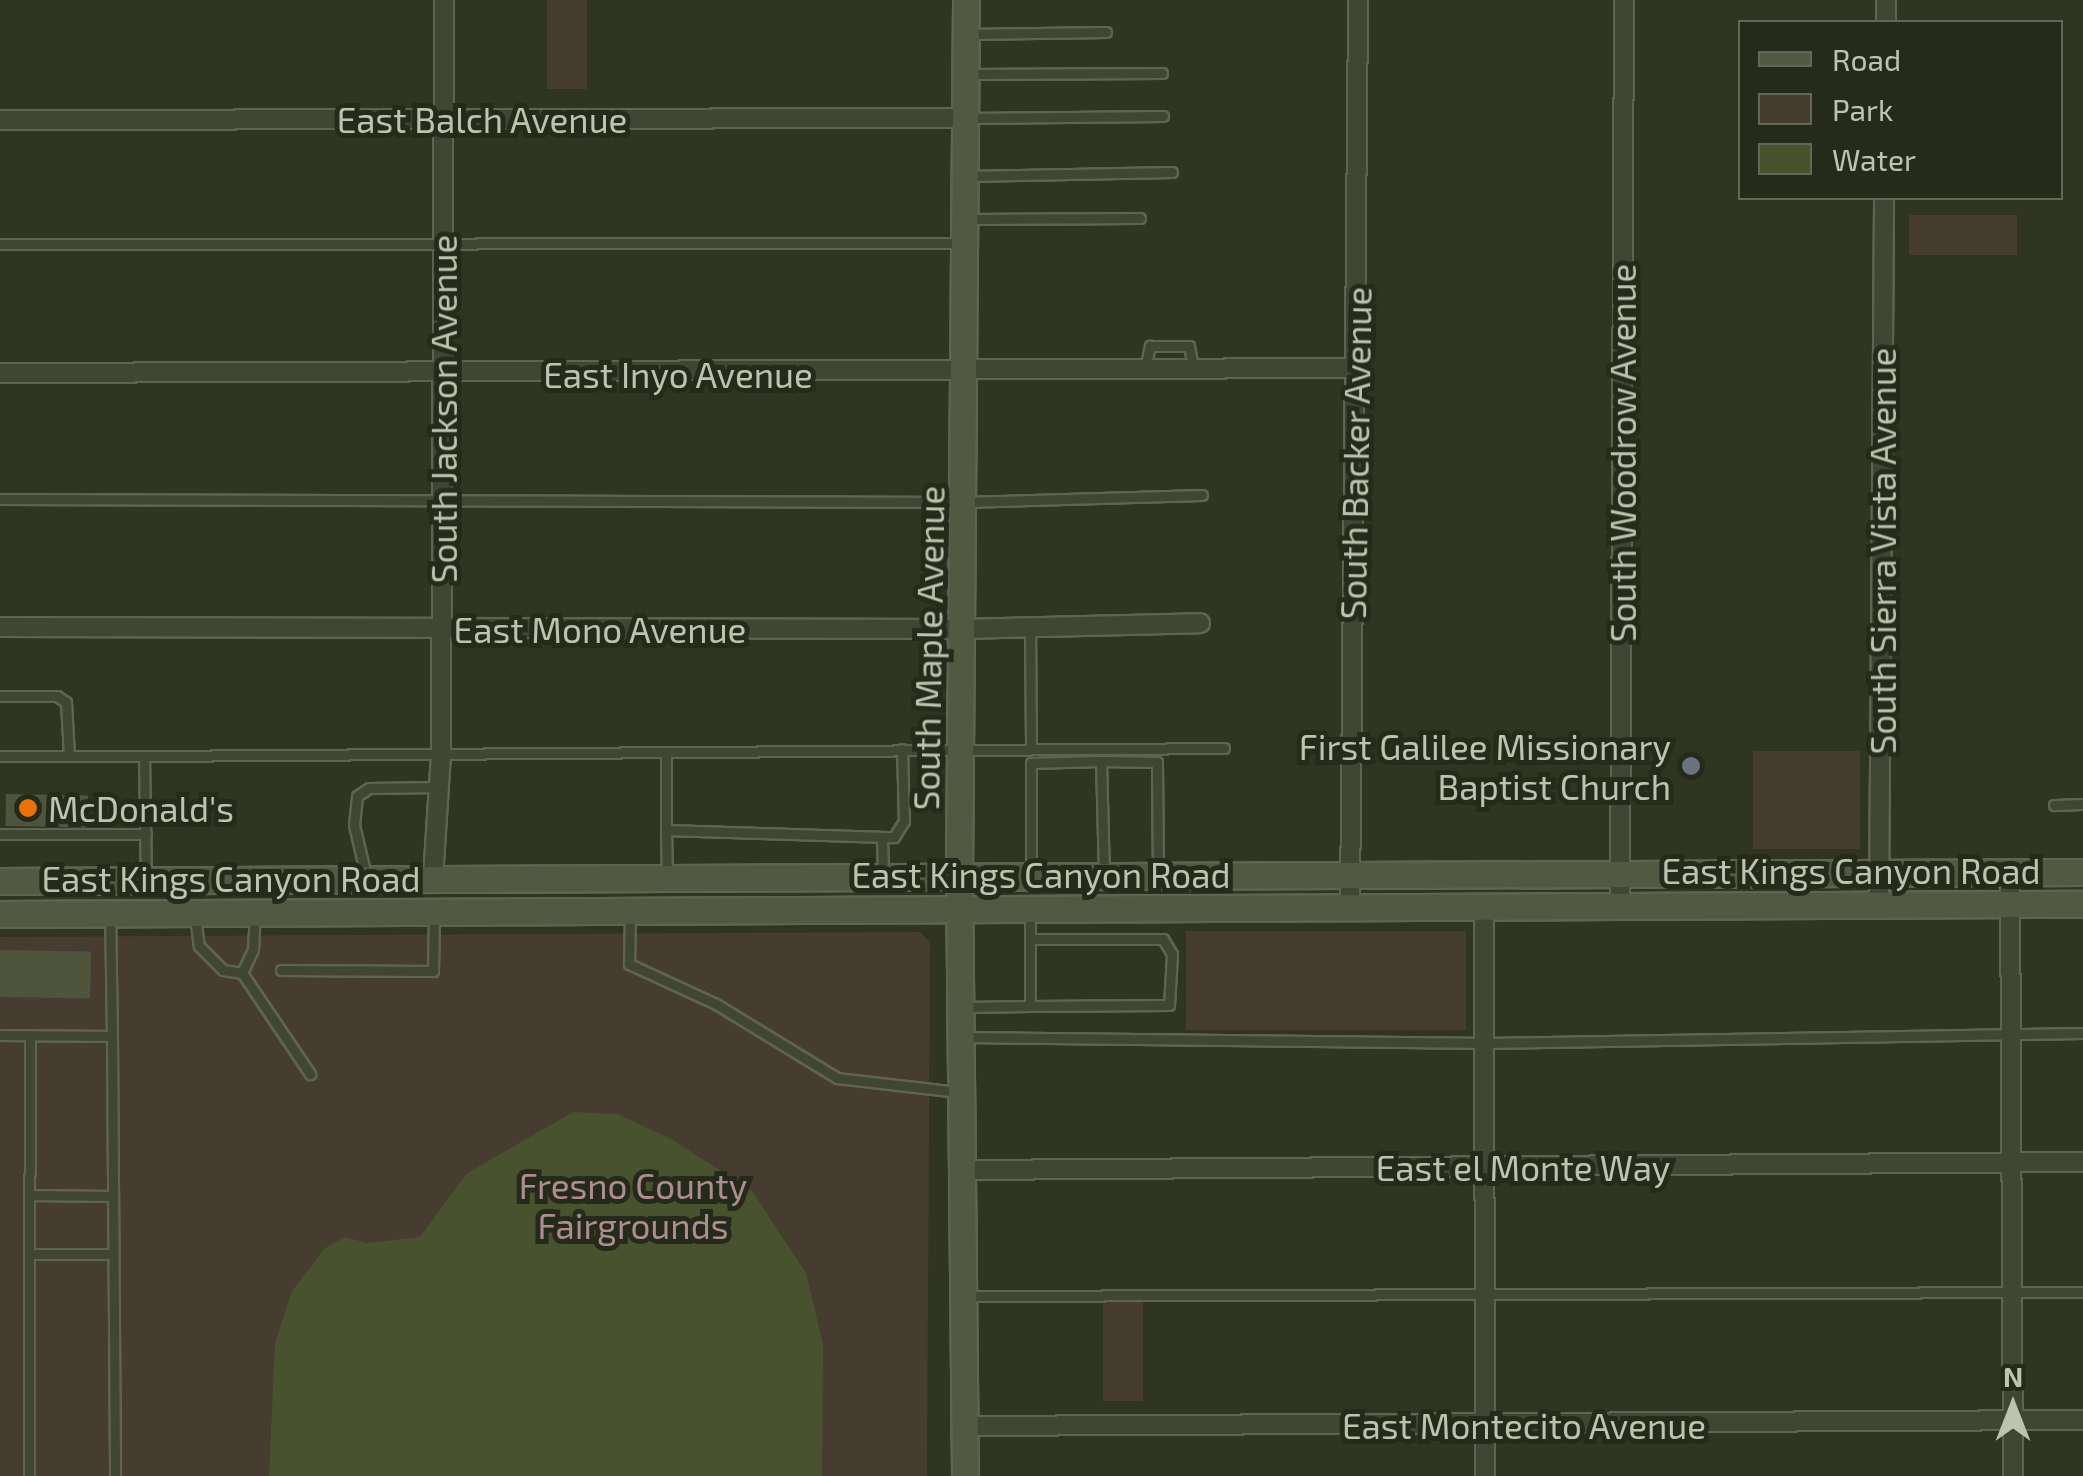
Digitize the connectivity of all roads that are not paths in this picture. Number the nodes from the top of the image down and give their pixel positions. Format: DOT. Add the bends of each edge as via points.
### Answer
graph roads {
  1 [pos="444,0"];
  2 [pos="966,0"];
  3 [pos="1358,0"];
  4 [pos="1624,0"];
  5 [pos="1106,32"];
  6 [pos="966,34"];
  7 [pos="1162,73"];
  8 [pos="965,74"];
  9 [pos="1162,116"];
  10 [pos="965,118"];
  11 [pos="0,120"];
  12 [pos="446,120"];
  13 [pos="1172,172"];
  14 [pos="965,176"];
  15 [pos="1884,200"];
  16 [pos="1140,218"];
  17 [pos="966,231"];
  18 [pos="445,243"];
  19 [pos="0,244"];
  20 [pos="1356,368"];
  21 [pos="967,372"];
  22 [pos="0,373"];
  23 [pos="444,374"];
  24 [pos="1202,495"];
  25 [pos="0,498"];
  26 [pos="443,502"];
  27 [pos="964,502"];
  28 [pos="1200,623"];
  29 [pos="0,627"];
  30 [pos="1030,627"];
  31 [pos="442,629"];
  32 [pos="961,629"];
  33 [pos="0,696"];
  34 [pos="963,748"];
  35 [pos="1031,748"];
  36 [pos="1224,748"];
  37 [pos="902,749"];
  38 [pos="666,752"];
  39 [pos="441,754"];
  40 [pos="0,756"];
  41 [pos="68,756"];
  42 [pos="144,756"];
  43 [pos="1101,761"];
  44 [pos="439,787"];
  45 [pos="2083,804"];
  46 [pos="2054,805"];
  47 [pos="666,830"];
  48 [pos="0,834"];
  49 [pos="146,834"];
  50 [pos="882,840"];
  51 [pos="1879,872"];
  52 [pos="2010,872"];
  53 [pos="2083,872"];
  54 [pos="1620,874"];
  55 [pos="1031,876"];
  56 [pos="1104,876"];
  57 [pos="1158,876"];
  58 [pos="1350,876"];
  59 [pos="959,877"];
  60 [pos="433,878"];
  61 [pos="628,878"];
  62 [pos="667,878"];
  63 [pos="883,878"];
  64 [pos="366,879"];
  65 [pos="146,880"];
  66 [pos="0,881"];
  67 [pos="0,893"];
  68 [pos="1879,904"];
  69 [pos="2010,904"];
  70 [pos="2083,904"];
  71 [pos="1620,906"];
  72 [pos="1350,907"];
  73 [pos="1484,907"];
  74 [pos="959,910"];
  75 [pos="1030,910"];
  76 [pos="630,911"];
  77 [pos="255,912"];
  78 [pos="434,912"];
  79 [pos="110,913"];
  80 [pos="195,913"];
  81 [pos="0,914"];
  82 [pos="1030,939"];
  83 [pos="281,970"];
  84 [pos="242,972"];
  85 [pos="1030,1006"];
  86 [pos="960,1007"];
  87 [pos="2012,1034"];
  88 [pos="2083,1034"];
  89 [pos="0,1035"];
  90 [pos="30,1035"];
  91 [pos="112,1036"];
  92 [pos="960,1037"];
  93 [pos="1487,1042"];
  94 [pos="310,1074"];
  95 [pos="962,1093"];
  96 [pos="2010,1162"];
  97 [pos="2083,1162"];
  98 [pos="1489,1168"];
  99 [pos="963,1170"];
  100 [pos="30,1196"];
  101 [pos="112,1196"];
  102 [pos="30,1254"];
  103 [pos="114,1254"];
  104 [pos="2011,1292"];
  105 [pos="2083,1292"];
  106 [pos="1488,1295"];
  107 [pos="964,1296"];
  108 [pos="2011,1419"];
  109 [pos="2083,1420"];
  110 [pos="964,1426"];
  111 [pos="1485,1426"];
  112 [pos="29,1476"];
  113 [pos="115,1476"];
  114 [pos="965,1476"];
  115 [pos="1485,1476"];
  116 [pos="2012,1476"];
  1 -- 12 [label="street, South Jackson Avenue"];
  2 -- 6 [label="main road, South Maple Avenue"];
  3 -- 20 [label="street, South Backer Avenue"];
  4 -- 54 [label="street, South Woodrow Avenue"];
  5 -- 6 [label="lane"];
  6 -- 8 [label="main road, South Maple Avenue"];
  7 -- 8 [label="lane"];
  8 -- 10 [label="main road, South Maple Avenue"];
  9 -- 10 [label="lane"];
  10 -- 12 [label="street, East Balch Avenue"];
  10 -- 14 [label="main road, South Maple Avenue"];
  11 -- 12 [label="street, East Balch Avenue"];
  12 -- 18 [label="street, South Jackson Avenue"];
  13 -- 14 [label="lane"];
  14 -- 17 [label="main road, South Maple Avenue"];
  15 -- 51 [label="street, South Sierra Vista Avenue"];
  16 -- 17 [label="lane"];
  17 -- 18 [label="lane"];
  17 -- 21 [label="main road, South Maple Avenue"];
  18 -- 19 [label="lane"];
  18 -- 23 [label="street, South Jackson Avenue"];
  20 -- 21 [label="street, East Inyo Avenue"];
  20 -- 58 [label="street, South Backer Avenue"];
  21 -- 23 [label="street, East Inyo Avenue"];
  21 -- 27 [label="main road, South Maple Avenue"];
  22 -- 23 [label="street, East Inyo Avenue"];
  23 -- 26 [label="street, South Jackson Avenue"];
  24 -- 27 [label="lane"];
  25 -- 26 [label="lane"];
  26 -- 27 [label="lane"];
  26 -- 31 [label="street, South Jackson Avenue"];
  27 -- 32 [label="main road, South Maple Avenue"];
  28 -- 30 [label="street, East Mono Avenue"];
  29 -- 31 [label="street, East Mono Avenue"];
  30 -- 32 [label="street, East Mono Avenue"];
  30 -- 35 [label="lane"];
  31 -- 32 [label="street, East Mono Avenue"];
  31 -- 39 [label="street, South Jackson Avenue"];
  32 -- 34 [label="main road, South Maple Avenue"];
  33 -- 41 [label="lane" via="57,696 66,702"];
  34 -- 35 [label="lane"];
  34 -- 37 [label="lane"];
  34 -- 59 [label="main road, South Maple Avenue"];
  35 -- 36 [label="lane"];
  37 -- 38 [label="lane"];
  37 -- 50 [label="lane" via="904,821 894,837"];
  38 -- 39 [label="lane"];
  38 -- 47 [label="lane"];
  39 -- 42 [label="lane"];
  39 -- 44 [label="street, South Jackson Avenue"];
  40 -- 41 [label="lane"];
  41 -- 42 [label="lane"];
  42 -- 49 [label="lane"];
  43 -- 55 [label="lane" via="1031,763"];
  43 -- 56 [label="lane"];
  43 -- 57 [label="lane" via="1157,762"];
  44 -- 60 [label="street, South Jackson Avenue"];
  44 -- 64 [label="lane" via="369,788 357,796 354,825"];
  45 -- 46 [label="lane"];
  47 -- 50 [label="lane" via="785,830"];
  47 -- 62 [label="lane"];
  48 -- 49 [label="lane"];
  49 -- 65 [label="lane"];
  50 -- 63 [label="lane"];
  51 -- 52 [label="main road, East Kings Canyon Road"];
  51 -- 54 [label="main road, East Kings Canyon Road"];
  51 -- 68 [label="street, South Sierra Vista Avenue"];
  52 -- 53 [label="main road, East Kings Canyon Road"];
  52 -- 69 [label="street"];
  54 -- 58 [label="main road, East Kings Canyon Road"];
  54 -- 71 [label="street, South Woodrow Avenue"];
  55 -- 56 [label="main road, East Kings Canyon Road"];
  55 -- 59 [label="main road, East Kings Canyon Road"];
  56 -- 57 [label="main road, East Kings Canyon Road"];
  57 -- 58 [label="main road, East Kings Canyon Road"];
  58 -- 72 [label="street, South Backer Avenue"];
  59 -- 63 [label="main road, East Kings Canyon Road"];
  59 -- 74 [label="main road, South Maple Avenue"];
  60 -- 61 [label="main road, East Kings Canyon Road"];
  60 -- 64 [label="main road, East Kings Canyon Road"];
  60 -- 80 [label="main road" via="426,891 406,898 232,900"];
  61 -- 62 [label="main road, East Kings Canyon Road"];
  61 -- 78 [label="main road" via="578,892 459,893"];
  62 -- 63 [label="main road, East Kings Canyon Road"];
  64 -- 65 [label="main road, East Kings Canyon Road"];
  65 -- 66 [label="main road, East Kings Canyon Road"];
  65 -- 67 [label="main road" via="121,892"];
  68 -- 69 [label="main road, East Kings Canyon Road"];
  68 -- 71 [label="main road, East Kings Canyon Road"];
  69 -- 70 [label="main road, East Kings Canyon Road"];
  69 -- 87 [label="street"];
  71 -- 73 [label="main road, East Kings Canyon Road"];
  72 -- 73 [label="main road, East Kings Canyon Road"];
  72 -- 75 [label="main road, East Kings Canyon Road"];
  73 -- 93 [label="street"];
  74 -- 75 [label="main road, East Kings Canyon Road"];
  74 -- 76 [label="main road, East Kings Canyon Road"];
  74 -- 86 [label="main road, South Maple Avenue"];
  75 -- 82 [label="lane"];
  76 -- 78 [label="main road, East Kings Canyon Road"];
  76 -- 95 [label="lane" via="629,964 716,1004 836,1078"];
  77 -- 78 [label="main road, East Kings Canyon Road"];
  77 -- 80 [label="main road, East Kings Canyon Road"];
  77 -- 84 [label="lane" via="253,948"];
  78 -- 83 [label="lane" via="433,971"];
  79 -- 80 [label="main road, East Kings Canyon Road"];
  79 -- 81 [label="main road, East Kings Canyon Road"];
  79 -- 91 [label="lane"];
  80 -- 84 [label="lane" via="199,946 224,970"];
  82 -- 85 [label="lane"];
  82 -- 85 [label="lane" via="1163,939 1172,954 1169,1005"];
  84 -- 94 [label="lane"];
  85 -- 86 [label="lane"];
  86 -- 92 [label="main road, South Maple Avenue"];
  87 -- 88 [label="lane"];
  87 -- 93 [label="lane"];
  87 -- 96 [label="street"];
  89 -- 90 [label="lane"];
  90 -- 91 [label="lane"];
  90 -- 100 [label="lane"];
  91 -- 101 [label="lane"];
  92 -- 93 [label="lane"];
  92 -- 95 [label="main road, South Maple Avenue"];
  93 -- 98 [label="street"];
  95 -- 99 [label="main road, South Maple Avenue"];
  96 -- 97 [label="street, East el Monte Way"];
  96 -- 98 [label="street, East el Monte Way"];
  96 -- 104 [label="street"];
  98 -- 99 [label="street, East el Monte Way"];
  98 -- 106 [label="street"];
  99 -- 107 [label="main road, South Maple Avenue"];
  100 -- 101 [label="lane"];
  100 -- 102 [label="lane"];
  101 -- 103 [label="lane"];
  102 -- 103 [label="lane"];
  102 -- 112 [label="lane"];
  103 -- 113 [label="lane"];
  104 -- 105 [label="lane"];
  104 -- 106 [label="lane"];
  104 -- 108 [label="street"];
  106 -- 107 [label="lane"];
  106 -- 111 [label="street"];
  107 -- 110 [label="main road, South Maple Avenue"];
  108 -- 109 [label="street, East Montecito Avenue"];
  108 -- 111 [label="street, East Montecito Avenue"];
  108 -- 116 [label="street"];
  110 -- 111 [label="street, East Montecito Avenue"];
  110 -- 114 [label="main road, South Maple Avenue"];
  111 -- 115 [label="street"];
}
